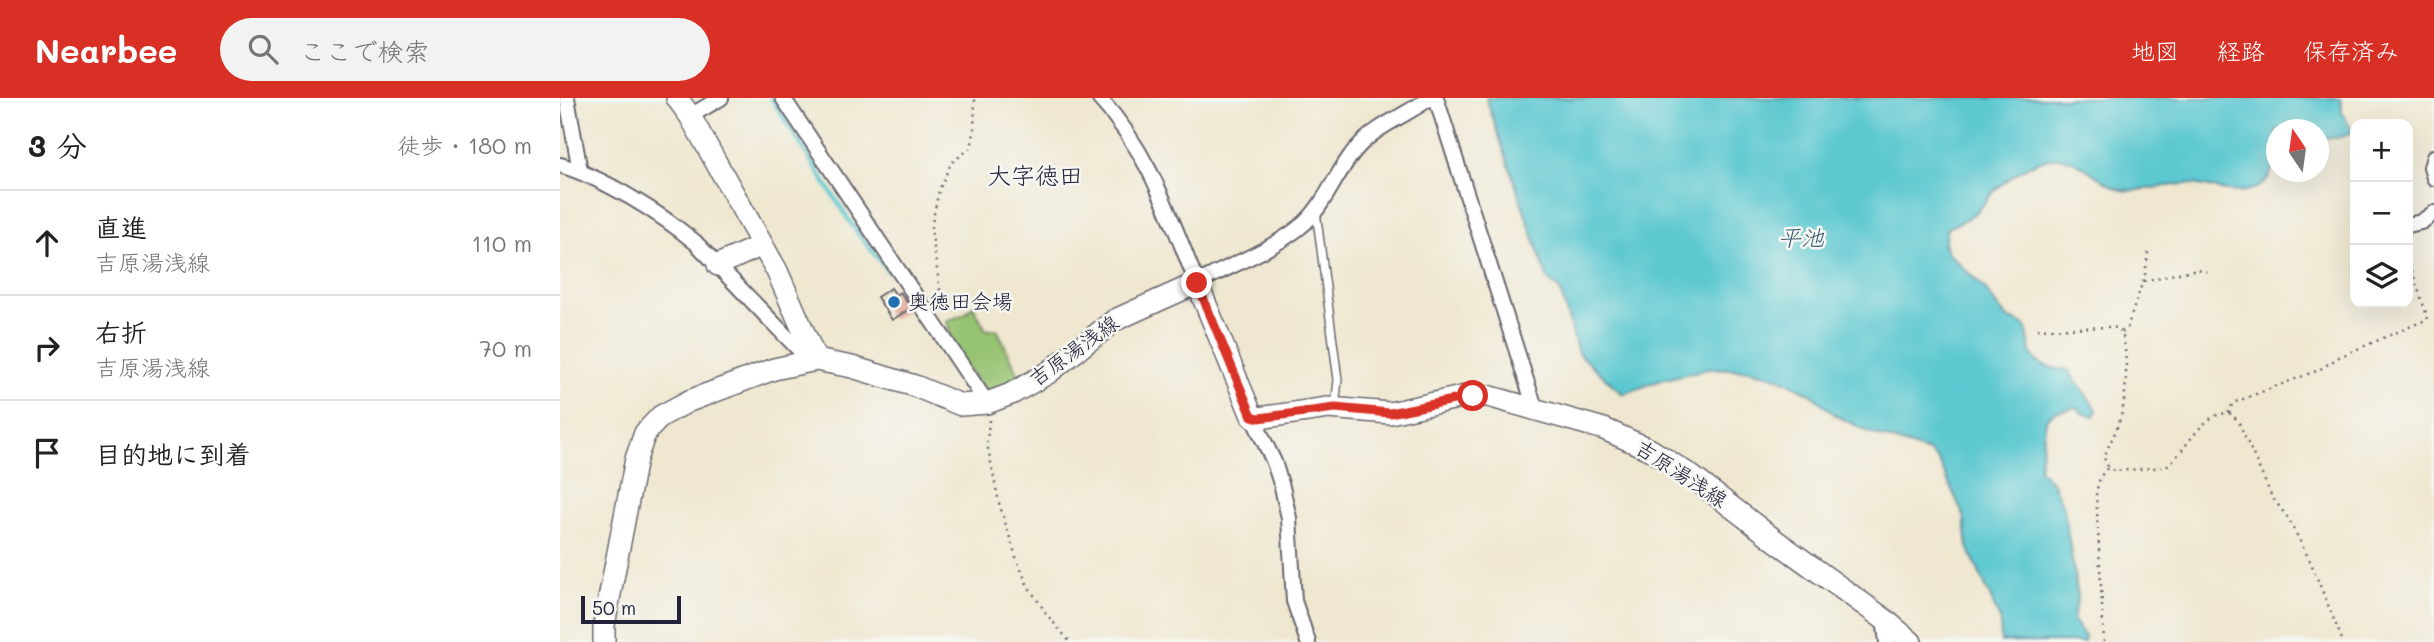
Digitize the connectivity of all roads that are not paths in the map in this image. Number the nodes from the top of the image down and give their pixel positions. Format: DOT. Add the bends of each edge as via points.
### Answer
graph roads {
  1 [pos="567,98"];
  2 [pos="677,98"];
  3 [pos="721,98"];
  4 [pos="783,98"];
  5 [pos="1099,98"];
  6 [pos="1430,98"];
  7 [pos="1436,98"];
  8 [pos="690,116"];
  9 [pos="2434,157"];
  10 [pos="560,165"];
  11 [pos="580,171"];
  12 [pos="2434,178"];
  13 [pos="1316,210"];
  14 [pos="2434,213"];
  15 [pos="2413,224"];
  16 [pos="762,245"];
  17 [pos="718,265"];
  18 [pos="1197,283"];
  19 [pos="813,360"];
  20 [pos="991,402"];
  21 [pos="1335,408"];
  22 [pos="1535,408"];
  23 [pos="1252,416"];
  24 [pos="1884,619"];
  25 [pos="604,642"];
  26 [pos="1308,642"];
  27 [pos="1887,642"];
  28 [pos="1911,642"];
  1 -- 11 [label="street"];
  2 -- 8 [label="main road"];
  3 -- 8 [label="street"];
  4 -- 20 [label="street"];
  5 -- 18 [label="street" via="1123,124 1157,184"];
  6 -- 13 [label="street" via="1361,143"];
  7 -- 22 [label="street"];
  8 -- 16 [label="main road"];
  9 -- 12 [label="street"];
  10 -- 11 [label="street"];
  11 -- 17 [label="street" via="681,230"];
  13 -- 18 [label="street" via="1291,233"];
  13 -- 21 [label="lane" via="1338,380"];
  14 -- 15 [label="street"];
  16 -- 17 [label="main road"];
  16 -- 19 [label="main road"];
  17 -- 19 [label="street"];
  18 -- 20 [label="main road, 吉原湯浅線" via="1115,320 1048,373"];
  18 -- 23 [label="main road"];
  19 -- 20 [label="main road, 吉原湯浅線" via="915,386 961,405"];
  19 -- 25 [label="main road, 吉原湯浅線" via="774,369 689,401 661,416 645,433 636,459"];
  21 -- 22 [label="main road, 吉原湯浅線" via="1390,413 1480,395"];
  21 -- 23 [label="main road, 吉原湯浅線"];
  22 -- 24 [label="main road, 吉原湯浅線" via="1604,429 1651,450"];
  23 -- 26 [label="street" via="1282,487 1289,518 1294,601"];
  24 -- 27 [label="street"];
  24 -- 28 [label="main road, 吉原湯浅線"];
}
